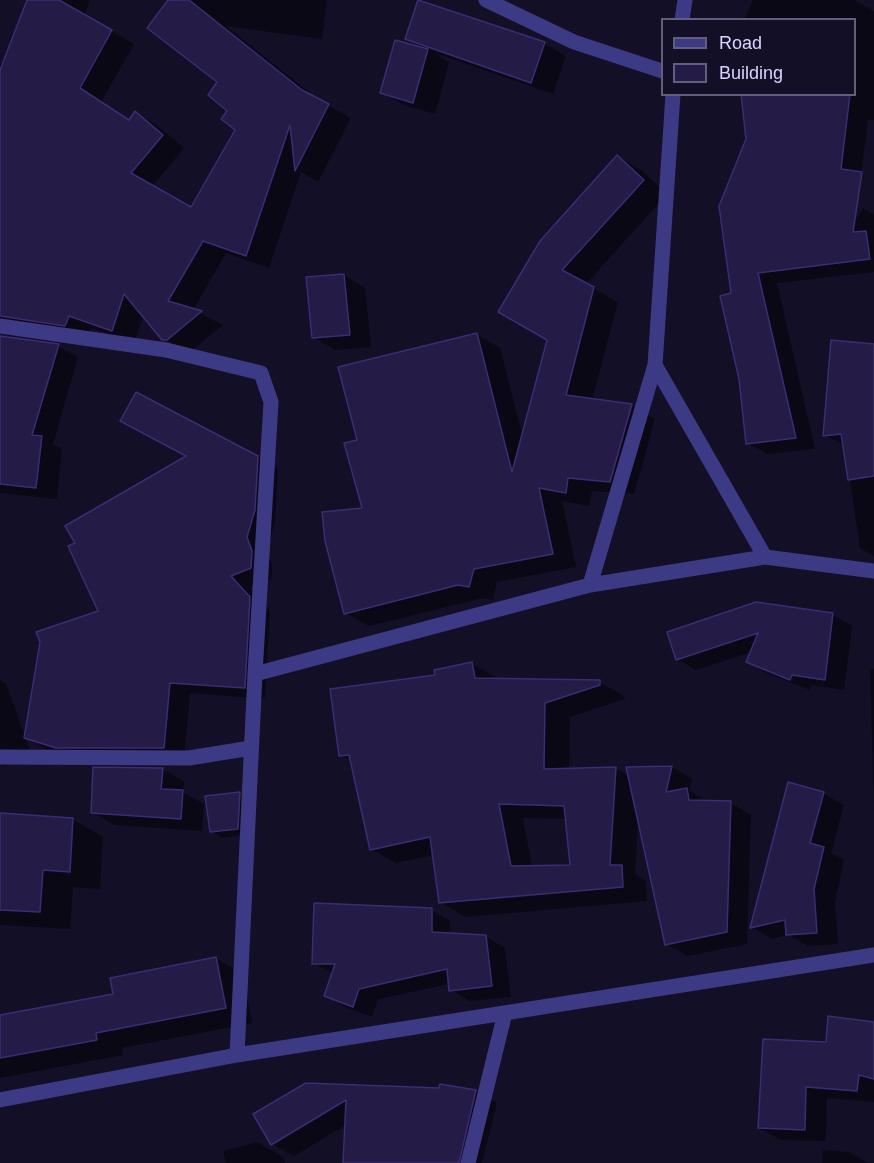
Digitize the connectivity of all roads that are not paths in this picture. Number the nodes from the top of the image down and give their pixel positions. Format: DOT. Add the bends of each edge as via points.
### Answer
graph roads {
  1 [pos="486,0"];
  2 [pos="685,0"];
  3 [pos="682,18"];
  4 [pos="661,70"];
  5 [pos="673,96"];
  6 [pos="0,326"];
  7 [pos="654,365"];
  8 [pos="765,557"];
  9 [pos="874,571"];
  10 [pos="590,585"];
  11 [pos="255,674"];
  12 [pos="251,748"];
  13 [pos="0,757"];
  14 [pos="874,955"];
  15 [pos="505,1013"];
  16 [pos="237,1055"];
  17 [pos="0,1100"];
  18 [pos="468,1163"];
  1 -- 4 [label="street" via="574,42"];
  2 -- 3 [label="street"];
  5 -- 7 [label="street"];
  6 -- 11 [label="street" via="166,350 261,373 272,402"];
  7 -- 8 [label="street"];
  7 -- 10 [label="street"];
  8 -- 9 [label="street"];
  8 -- 10 [label="street"];
  10 -- 11 [label="street"];
  11 -- 12 [label="street"];
  12 -- 13 [label="street" via="189,758"];
  12 -- 16 [label="street"];
  14 -- 15 [label="street"];
  15 -- 16 [label="street"];
  15 -- 18 [label="street"];
  16 -- 17 [label="street"];
}
